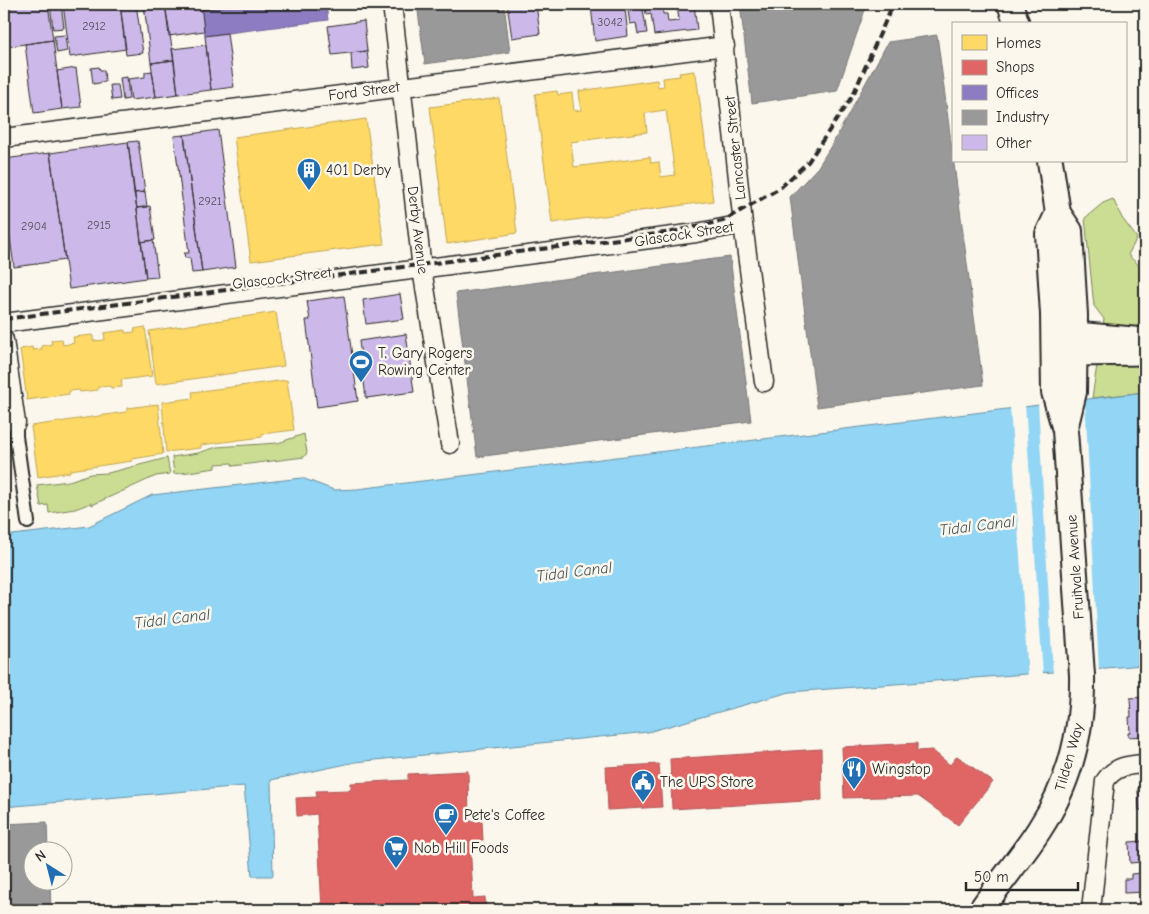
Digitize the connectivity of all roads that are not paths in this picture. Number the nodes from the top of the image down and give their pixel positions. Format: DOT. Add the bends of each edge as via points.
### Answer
graph roads {
  1 [pos="392,4"];
  2 [pos="719,4"];
  3 [pos="1010,4"];
  4 [pos="1016,22"];
  5 [pos="724,46"];
  6 [pos="402,86"];
  7 [pos="4,138"];
  8 [pos="1050,162"];
  9 [pos="1058,213"];
  10 [pos="743,224"];
  11 [pos="422,264"];
  12 [pos="4,314"];
  13 [pos="4,323"];
  14 [pos="1145,339"];
  15 [pos="4,340"];
  16 [pos="1053,342"];
  17 [pos="1075,344"];
  18 [pos="1145,354"];
  19 [pos="764,382"];
  20 [pos="1064,392"];
  21 [pos="16,423"];
  22 [pos="450,450"];
  23 [pos="28,522"];
  24 [pos="1082,703"];
  25 [pos="1145,764"];
  26 [pos="999,882"];
  27 [pos="971,910"];
  28 [pos="981,910"];
  29 [pos="1091,910"];
  1 -- 6 [label="street, Derby Avenue"];
  2 -- 5 [label="street, Lancaster Street"];
  3 -- 4 [label="main road"];
  5 -- 6 [label="street, Ford Street"];
  5 -- 10 [label="street, Lancaster Street"];
  6 -- 7 [label="street, Ford Street"];
  6 -- 11 [label="street, Derby Avenue"];
  8 -- 9 [label="main road, Fruitvale Avenue"];
  9 -- 16 [label="main road, Fruitvale Avenue" via="1048,234"];
  9 -- 17 [label="main road, Fruitvale Avenue" via="1070,231"];
  10 -- 11 [label="street, Glascock Street" via="696,233"];
  10 -- 19 [label="street, Lancaster Street"];
  11 -- 12 [label="street, Glascock Street"];
  11 -- 13 [label="street, Glascock Street"];
  11 -- 22 [label="street, Derby Avenue"];
  14 -- 17 [label="street"];
  15 -- 21 [label="street"];
  16 -- 17 [label="street"];
  16 -- 20 [label="main road, Fruitvale Avenue"];
  17 -- 18 [label="street"];
  17 -- 20 [label="main road, Fruitvale Avenue"];
  20 -- 24 [label="main road, Fruitvale Avenue"];
  21 -- 23 [label="street"];
  24 -- 26 [label="main road, Tilden Way" via="1077,736 1058,798 1036,835"];
  25 -- 29 [label="street" via="1127,765 1115,770 1105,781"];
  26 -- 27 [label="main road, Tilden Way"];
  26 -- 28 [label="main road, Tilden Way"];
}
